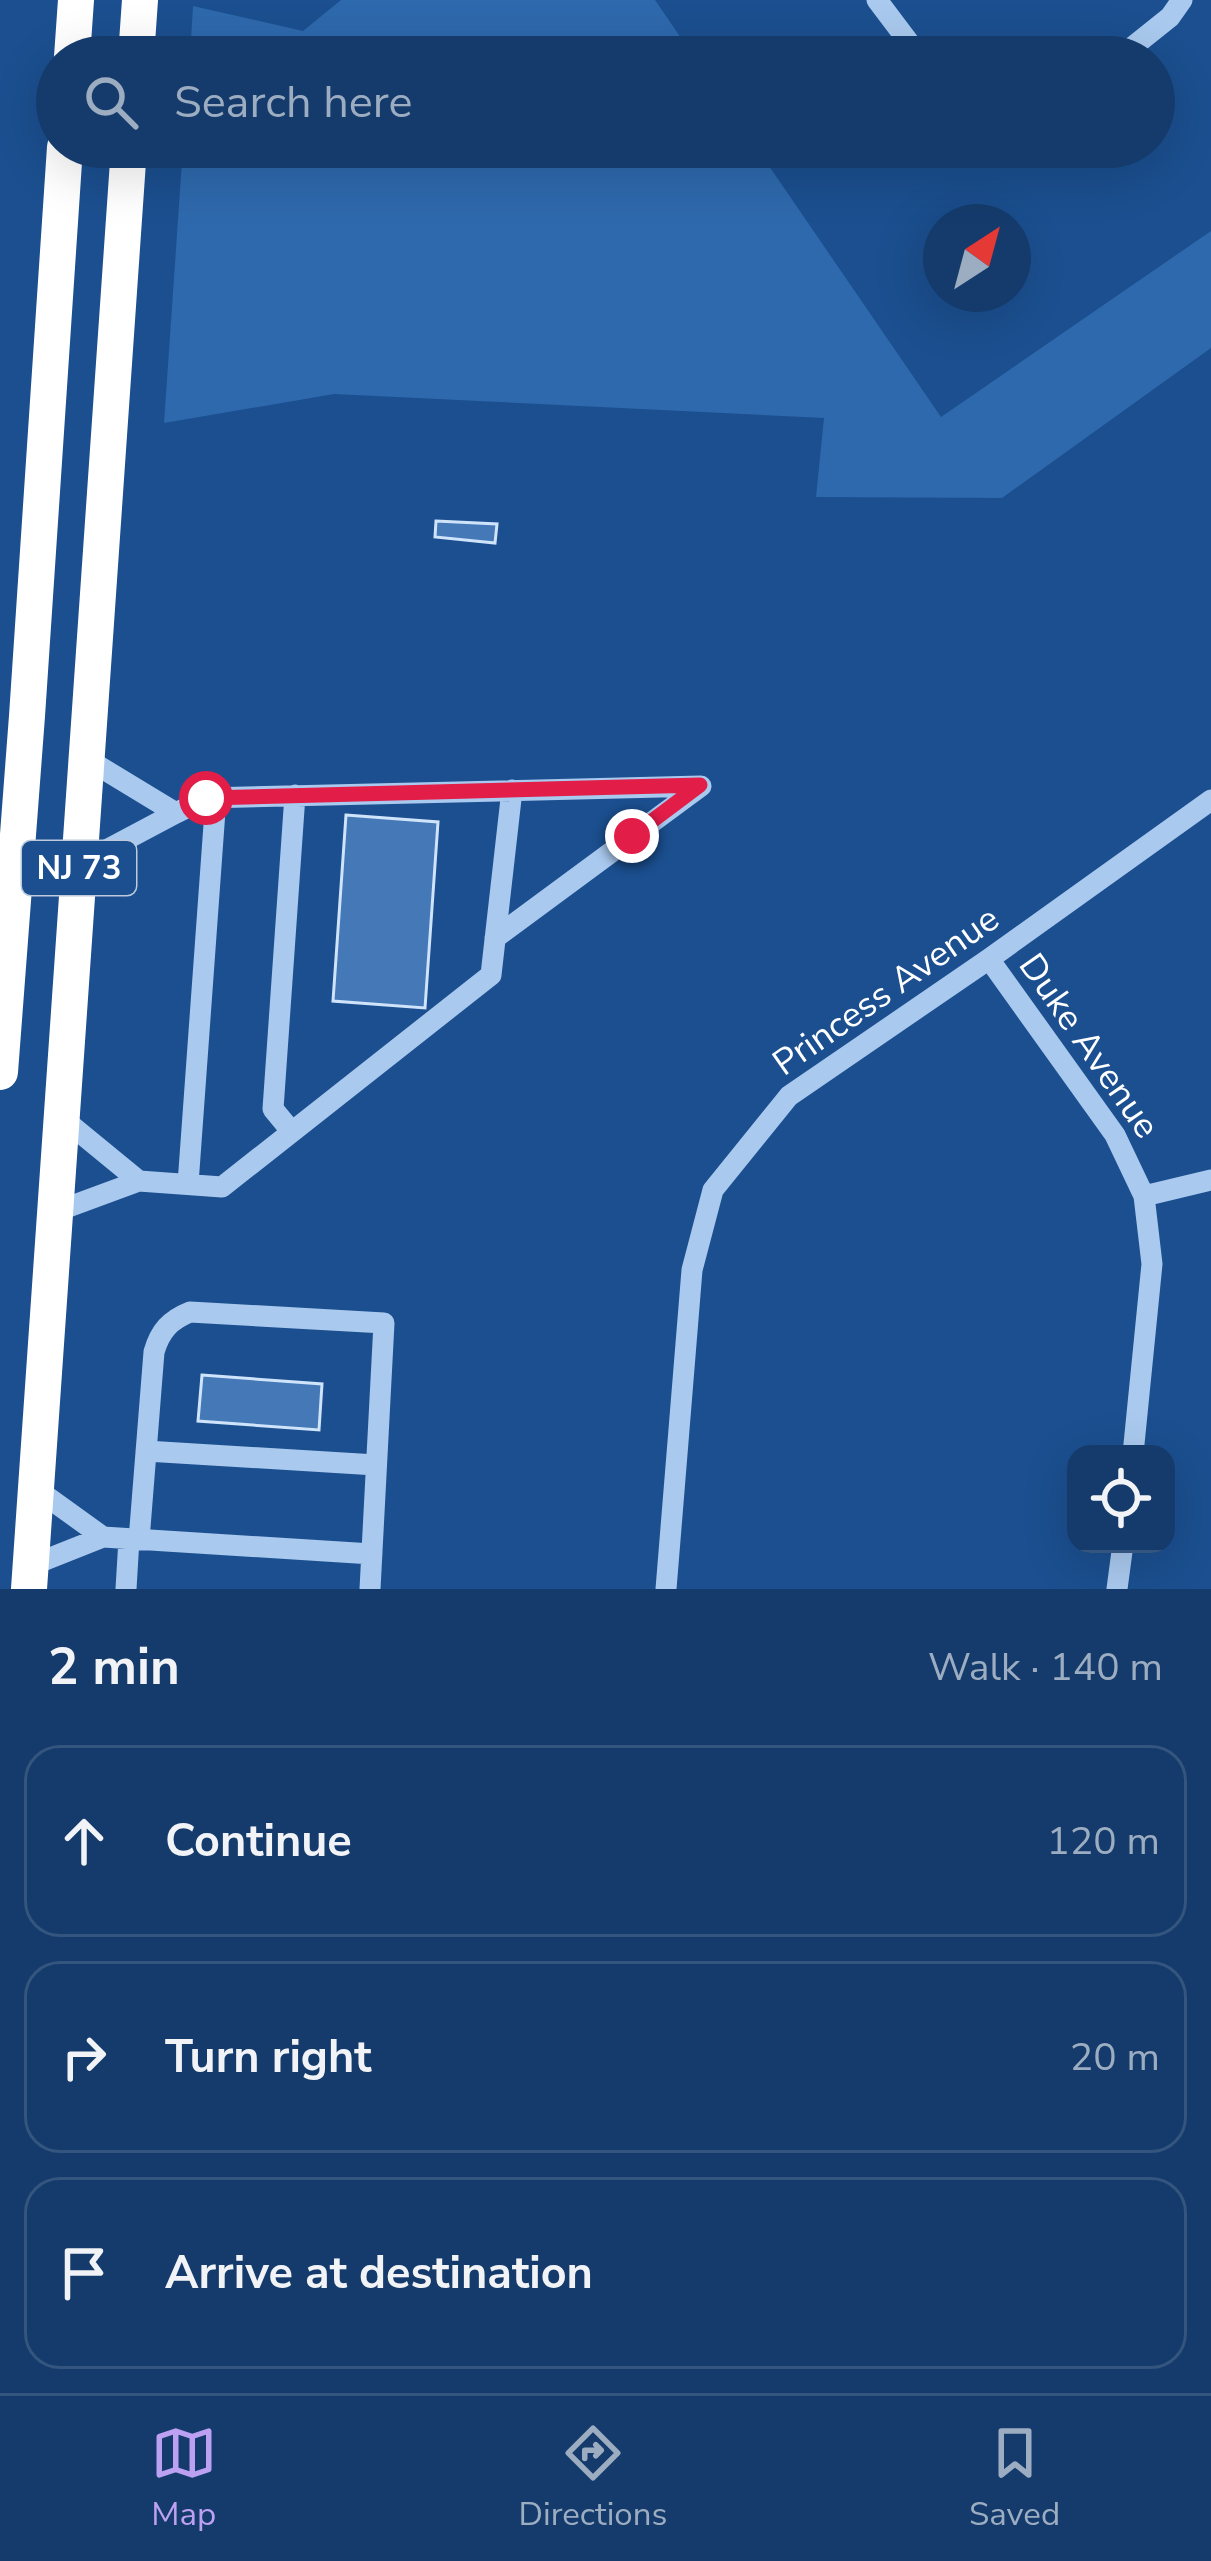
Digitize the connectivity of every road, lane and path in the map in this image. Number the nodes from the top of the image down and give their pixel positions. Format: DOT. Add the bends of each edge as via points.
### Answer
graph roads {
  1 [pos="76,0"];
  2 [pos="140,0"];
  3 [pos="877,0"];
  4 [pos="1182,0"];
  5 [pos="73,36"];
  6 [pos="137,36"];
  7 [pos="904,36"];
  8 [pos="1146,36"];
  9 [pos="63,168"];
  10 [pos="128,168"];
  11 [pos="87,759"];
  12 [pos="512,790"];
  13 [pos="295,795"];
  14 [pos="216,797"];
  15 [pos="1211,800"];
  16 [pos="176,813"];
  17 [pos="80,864"];
  18 [pos="8,868"];
  19 [pos="495,938"];
  20 [pos="989,959"];
  21 [pos="2,1028"];
  22 [pos="0,1072"];
  23 [pos="62,1117"];
  24 [pos="292,1132"];
  25 [pos="1211,1180"];
  26 [pos="139,1181"];
  27 [pos="188,1184"];
  28 [pos="1144,1196"];
  29 [pos="55,1212"];
  30 [pos="1134,1445"];
  31 [pos="146,1451"];
  32 [pos="376,1466"];
  33 [pos="35,1488"];
  34 [pos="103,1538"];
  35 [pos="134,1539"];
  36 [pos="1122,1553"];
  37 [pos="372,1554"];
  38 [pos="29,1578"];
  39 [pos="126,1589"];
  40 [pos="370,1589"];
  41 [pos="666,1589"];
  42 [pos="1117,1589"];
  1 -- 5 [label="highway"];
  2 -- 6 [label="highway"];
  3 -- 7 [label="street"];
  4 -- 8 [label="street"];
  9 -- 18 [label="highway, NJ 73"];
  10 -- 11 [label="highway, NJ 73"];
  11 -- 16 [label="street"];
  11 -- 17 [label="highway, NJ 73"];
  12 -- 13 [label="street"];
  12 -- 19 [label="street"];
  12 -- 19 [label="street" via="700,785"];
  13 -- 14 [label="street"];
  13 -- 24 [label="street" via="273,1109"];
  14 -- 16 [label="street"];
  14 -- 27 [label="street"];
  15 -- 20 [label="street, Princess Avenue"];
  16 -- 17 [label="street"];
  17 -- 23 [label="highway, NJ 73"];
  18 -- 21 [label="highway, NJ 73"];
  19 -- 24 [label="street" via="491,974"];
  20 -- 28 [label="street, Duke Avenue" via="1115,1135"];
  20 -- 41 [label="street, Princess Avenue" via="789,1096 713,1190 692,1270"];
  21 -- 22 [label="highway, NJ 73"];
  23 -- 26 [label="street"];
  23 -- 29 [label="highway, NJ 73"];
  24 -- 27 [label="street" via="222,1187"];
  25 -- 28 [label="street"];
  26 -- 27 [label="street"];
  26 -- 29 [label="street"];
  28 -- 30 [label="street, Duke Avenue" via="1152,1264"];
  29 -- 33 [label="highway, NJ 73"];
  31 -- 32 [label="street"];
  31 -- 32 [label="street" via="154,1352 177,1317 384,1323"];
  31 -- 35 [label="street"];
  32 -- 37 [label="street"];
  33 -- 34 [label="street"];
  33 -- 38 [label="highway, NJ 73"];
  34 -- 35 [label="street"];
  34 -- 38 [label="street"];
  35 -- 37 [label="street"];
  35 -- 39 [label="street"];
  36 -- 42 [label="street"];
  37 -- 40 [label="street"];
}
